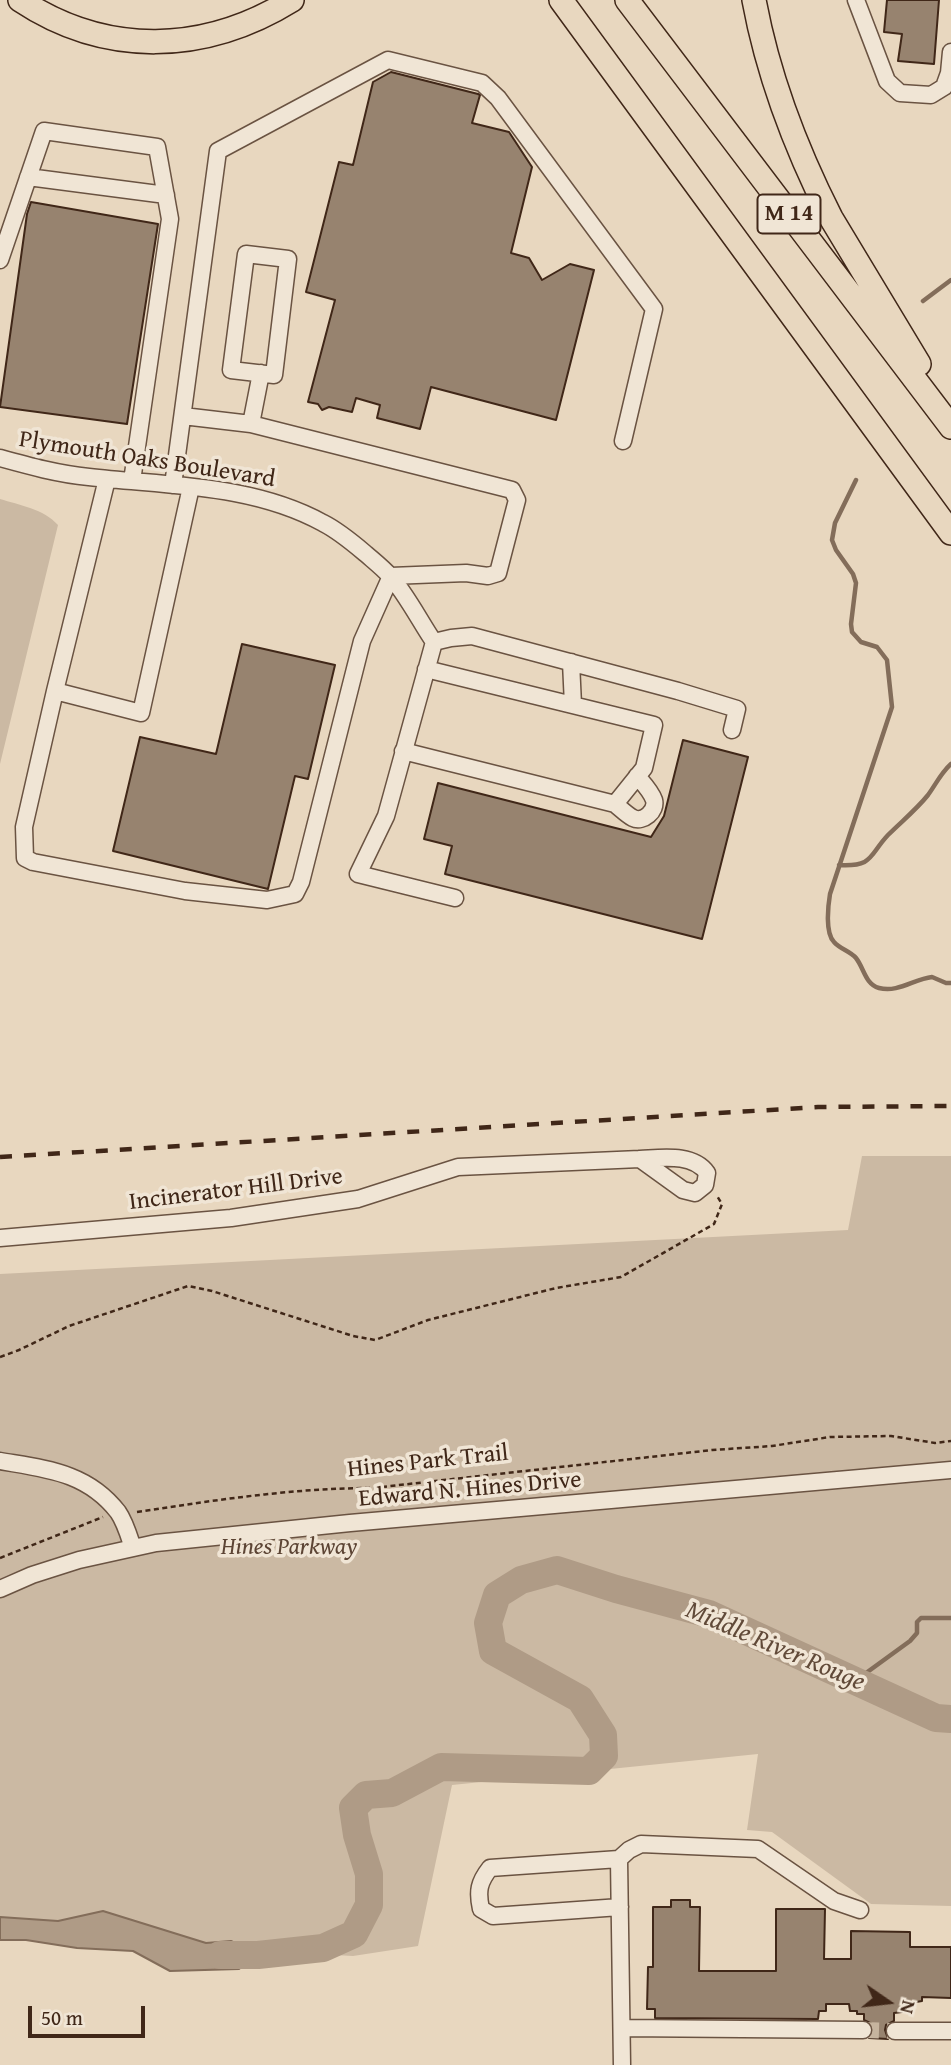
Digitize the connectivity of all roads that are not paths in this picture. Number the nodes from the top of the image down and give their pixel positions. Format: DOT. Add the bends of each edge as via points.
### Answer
graph roads {
  1 [pos="20,0"];
  2 [pos="292,0"];
  3 [pos="561,0"];
  4 [pos="627,0"];
  5 [pos="754,0"];
  6 [pos="856,0"];
  7 [pos="951,52"];
  8 [pos="28,177"];
  9 [pos="166,195"];
  10 [pos="0,260"];
  11 [pos="261,373"];
  12 [pos="183,416"];
  13 [pos="951,416"];
  14 [pos="251,424"];
  15 [pos="951,427"];
  16 [pos="623,441"];
  17 [pos="0,458"];
  18 [pos="107,479"];
  19 [pos="132,481"];
  20 [pos="173,485"];
  21 [pos="191,487"];
  22 [pos="951,533"];
  23 [pos="391,576"];
  24 [pos="434,642"];
  25 [pos="571,662"];
  26 [pos="426,669"];
  27 [pos="55,691"];
  28 [pos="573,705"];
  29 [pos="732,730"];
  30 [pos="403,751"];
  31 [pos="637,776"];
  32 [pos="615,804"];
  33 [pos="455,898"];
  34 [pos="640,1159"];
  35 [pos="0,1238"];
  36 [pos="0,1461"];
  37 [pos="951,1470"];
  38 [pos="133,1548"];
  39 [pos="0,1589"];
  40 [pos="619,1859"];
  41 [pos="620,1907"];
  42 [pos="860,1910"];
  43 [pos="622,2028"];
  44 [pos="863,2030"];
  45 [pos="895,2031"];
  46 [pos="951,2031"];
  47 [pos="622,2065"];
  1 -- 2 [label="highway" via="83,31 156,43 218,34"];
  3 -- 22 [label="highway, M 14"];
  4 -- 15 [label="highway, M 14"];
  5 -- 13 [label="highway" via="773,76 818,194"];
  6 -- 7 [label="street" via="887,81 900,93 931,95 944,88"];
  8 -- 9 [label="street"];
  8 -- 9 [label="street" via="44,131 157,147"];
  8 -- 10 [label="street"];
  9 -- 19 [label="street" via="170,219"];
  11 -- 11 [label="street" via="274,375 288,259 246,254 231,370"];
  11 -- 14 [label="street"];
  12 -- 14 [label="street"];
  12 -- 16 [label="street" via="218,151 388,60 482,83 498,97 654,309"];
  12 -- 20 [label="street"];
  14 -- 23 [label="street" via="512,490 517,500 498,573"];
  17 -- 18 [label="street, Plymouth Oaks Boulevard"];
  18 -- 19 [label="street, Plymouth Oaks Boulevard"];
  18 -- 27 [label="street"];
  19 -- 20 [label="street, Plymouth Oaks Boulevard"];
  20 -- 21 [label="street, Plymouth Oaks Boulevard"];
  21 -- 23 [label="street, Plymouth Oaks Boulevard" via="297,510 325,523"];
  21 -- 27 [label="street" via="141,713"];
  23 -- 24 [label="street, Plymouth Oaks Boulevard"];
  23 -- 27 [label="street" via="362,641 295,894 267,900 185,891 25,858 24,827"];
  24 -- 25 [label="street" via="472,636"];
  24 -- 26 [label="street"];
  25 -- 28 [label="street"];
  25 -- 29 [label="street" via="737,709"];
  26 -- 28 [label="street"];
  26 -- 30 [label="street"];
  28 -- 31 [label="street" via="654,725 644,768"];
  30 -- 32 [label="street"];
  30 -- 33 [label="street" via="386,816 358,874"];
  31 -- 32 [label="street"];
  31 -- 32 [label="street" via="655,802 649,815 634,819"];
  34 -- 34 [label="street, Incinerator Hill Drive" via="677,1157 701,1165 707,1173 705,1185 695,1193 683,1190"];
  34 -- 35 [label="street, Incinerator Hill Drive" via="458,1167 358,1199 307,1207"];
  36 -- 38 [label="street" via="72,1476 98,1492 119,1514"];
  37 -- 38 [label="street, Edward N. Hines Drive" via="350,1523"];
  38 -- 39 [label="street, Edward N. Hines Drive" via="79,1560"];
  40 -- 41 [label="street"];
  40 -- 41 [label="street" via="491,1868 480,1880 478,1894 481,1909 493,1916"];
  40 -- 42 [label="street" via="641,1844 758,1850 834,1901"];
  41 -- 43 [label="street"];
  43 -- 44 [label="street"];
  43 -- 47 [label="street"];
  45 -- 46 [label="street"];
}
